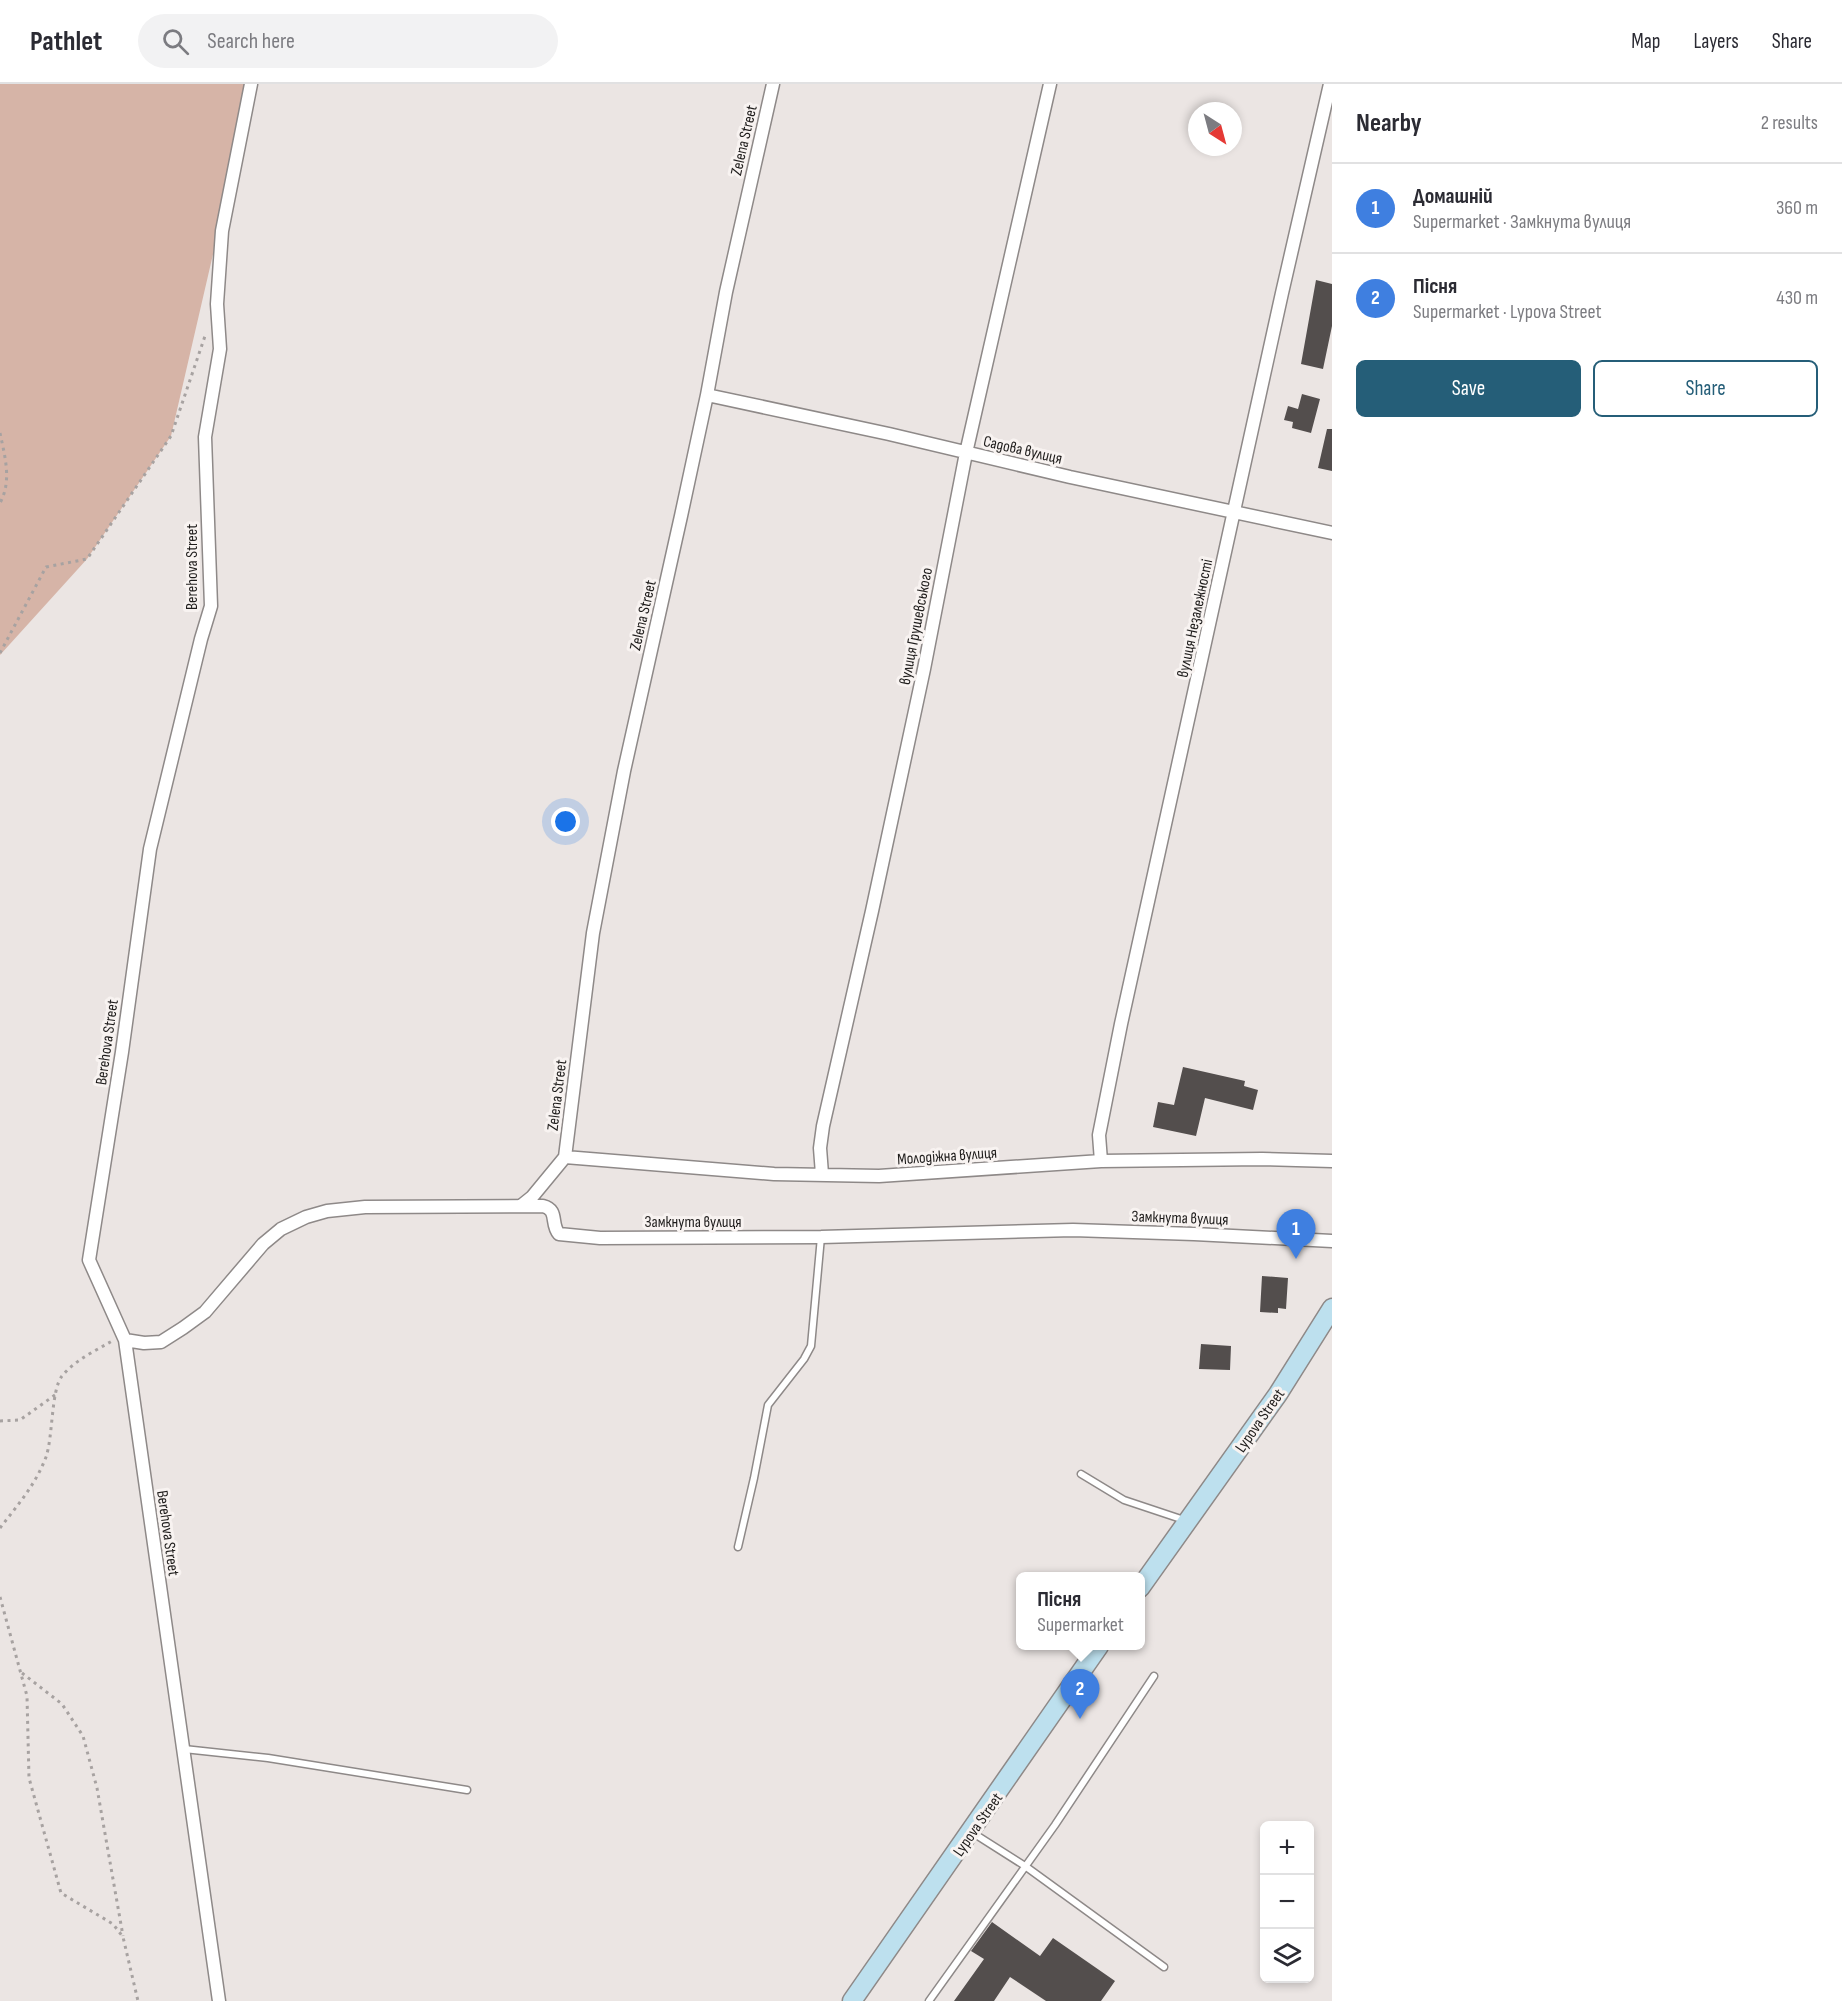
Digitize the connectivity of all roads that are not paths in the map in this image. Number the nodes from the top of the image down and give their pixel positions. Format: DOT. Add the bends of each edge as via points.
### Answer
graph roads {
  1 [pos="251,84"];
  2 [pos="773,84"];
  3 [pos="1050,84"];
  4 [pos="1330,84"];
  5 [pos="707,395"];
  6 [pos="966,453"];
  7 [pos="1234,512"];
  8 [pos="1332,533"];
  9 [pos="565,1157"];
  10 [pos="1101,1161"];
  11 [pos="1332,1161"];
  12 [pos="822,1174"];
  13 [pos="522,1205"];
  14 [pos="821,1237"];
  15 [pos="1332,1240"];
  16 [pos="1332,1308"];
  17 [pos="125,1340"];
  18 [pos="1081,1474"];
  19 [pos="1188,1521"];
  20 [pos="738,1547"];
  21 [pos="1145,1581"];
  22 [pos="1097,1650"];
  23 [pos="1154,1676"];
  24 [pos="183,1749"];
  25 [pos="467,1790"];
  26 [pos="971,1832"];
  27 [pos="1025,1866"];
  28 [pos="1164,1967"];
  29 [pos="219,2001"];
  30 [pos="852,2001"];
  31 [pos="929,2001"];
  1 -- 17 [label="street, Berehova Street" via="222,231 216,304 220,349 205,437 211,606 150,849 89,1260"];
  2 -- 5 [label="street, Zelena Street"];
  3 -- 6 [label="street, вулиця Грушевського"];
  4 -- 7 [label="street, вулиця Незалежності"];
  5 -- 6 [label="street, Садова вулиця"];
  5 -- 9 [label="street, Zelena Street" via="624,771 593,933"];
  6 -- 7 [label="street, Садова вулиця"];
  6 -- 12 [label="street, вулиця Грушевського" via="924,669 823,1126"];
  7 -- 8 [label="street, Садова вулиця"];
  7 -- 10 [label="street, вулиця Незалежності" via="1102,1118"];
  9 -- 12 [label="street, Молодіжна вулиця" via="774,1174"];
  9 -- 13 [label="street"];
  10 -- 11 [label="street, Молодіжна вулиця"];
  10 -- 12 [label="street, Молодіжна вулиця" via="879,1176"];
  13 -- 14 [label="street, Замкнута вулиця" via="549,1208 554,1213 555,1229 565,1236"];
  13 -- 17 [label="street, Замкнута вулиця" via="365,1207 306,1217 263,1244 205,1312 183,1328 160,1342"];
  14 -- 15 [label="street, Замкнута вулиця" via="1073,1230"];
  14 -- 20 [label="lane" via="811,1346 768,1405"];
  16 -- 19 [label="street, Lypova Street" via="1278,1394"];
  17 -- 24 [label="street, Berehova Street"];
  18 -- 19 [label="lane" via="1124,1500"];
  19 -- 21 [label="street, Lypova Street"];
  22 -- 26 [label="street, Lypova Street"];
  23 -- 27 [label="lane"];
  24 -- 25 [label="lane" via="268,1758"];
  24 -- 29 [label="street, Berehova Street"];
  26 -- 27 [label="lane"];
  26 -- 30 [label="street, Lypova Street"];
  27 -- 28 [label="lane"];
  27 -- 31 [label="lane"];
}
